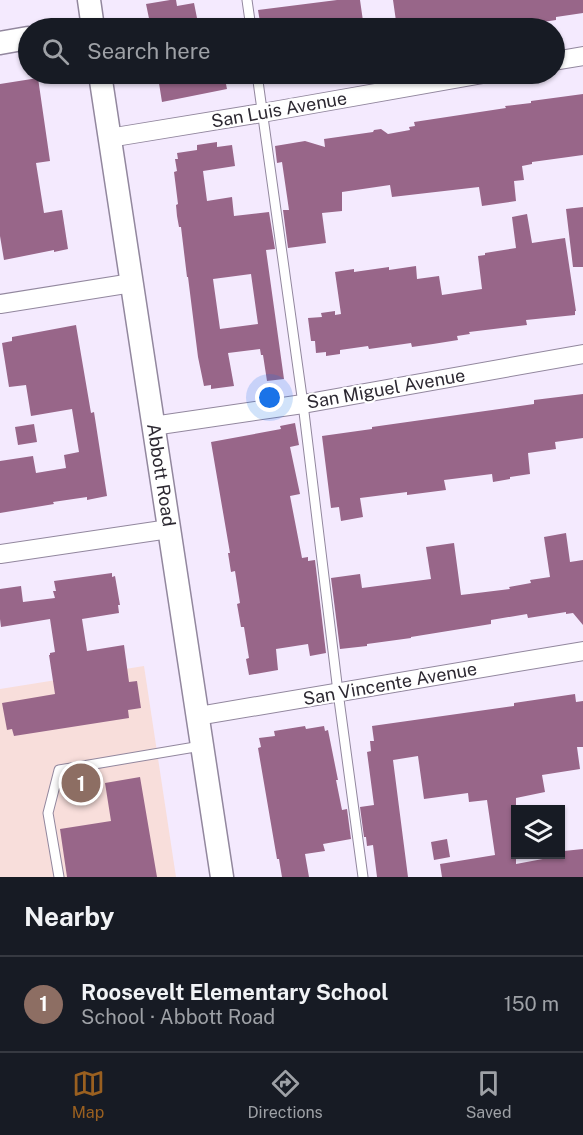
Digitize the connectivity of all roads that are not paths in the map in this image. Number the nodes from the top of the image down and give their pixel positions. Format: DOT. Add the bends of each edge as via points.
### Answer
graph roads {
  1 [pos="88,0"];
  2 [pos="247,0"];
  3 [pos="91,18"];
  4 [pos="250,18"];
  5 [pos="18,40"];
  6 [pos="0,43"];
  7 [pos="583,56"];
  8 [pos="565,59"];
  9 [pos="101,84"];
  10 [pos="258,84"];
  11 [pos="426,84"];
  12 [pos="262,113"];
  13 [pos="109,138"];
  14 [pos="132,283"];
  15 [pos="0,304"];
  16 [pos="583,354"];
  17 [pos="303,404"];
  18 [pos="153,426"];
  19 [pos="169,529"];
  20 [pos="0,554"];
  21 [pos="583,651"];
  22 [pos="338,692"];
  23 [pos="198,716"];
  24 [pos="202,746"];
  25 [pos="59,877"];
  26 [pos="222,877"];
  27 [pos="363,877"];
  1 -- 3 [label="street"];
  2 -- 4 [label="lane"];
  5 -- 6 [label="street"];
  7 -- 8 [label="street"];
  9 -- 13 [label="street, Abbott Road"];
  10 -- 12 [label="lane"];
  11 -- 12 [label="street, San Luis Avenue"];
  12 -- 13 [label="street, San Luis Avenue"];
  12 -- 17 [label="lane"];
  13 -- 14 [label="street, Abbott Road"];
  14 -- 15 [label="street"];
  14 -- 18 [label="street, Abbott Road"];
  16 -- 17 [label="street, San Miguel Avenue"];
  17 -- 18 [label="street, San Miguel Avenue"];
  17 -- 22 [label="lane"];
  18 -- 19 [label="street, Abbott Road"];
  19 -- 20 [label="street"];
  19 -- 23 [label="street, Abbott Road"];
  21 -- 22 [label="street, San Vincente Avenue"];
  22 -- 23 [label="street, San Vincente Avenue"];
  22 -- 27 [label="lane"];
  23 -- 24 [label="street, Abbott Road"];
  24 -- 25 [label="lane" via="59,770 48,813"];
  24 -- 26 [label="street, Abbott Road"];
}
